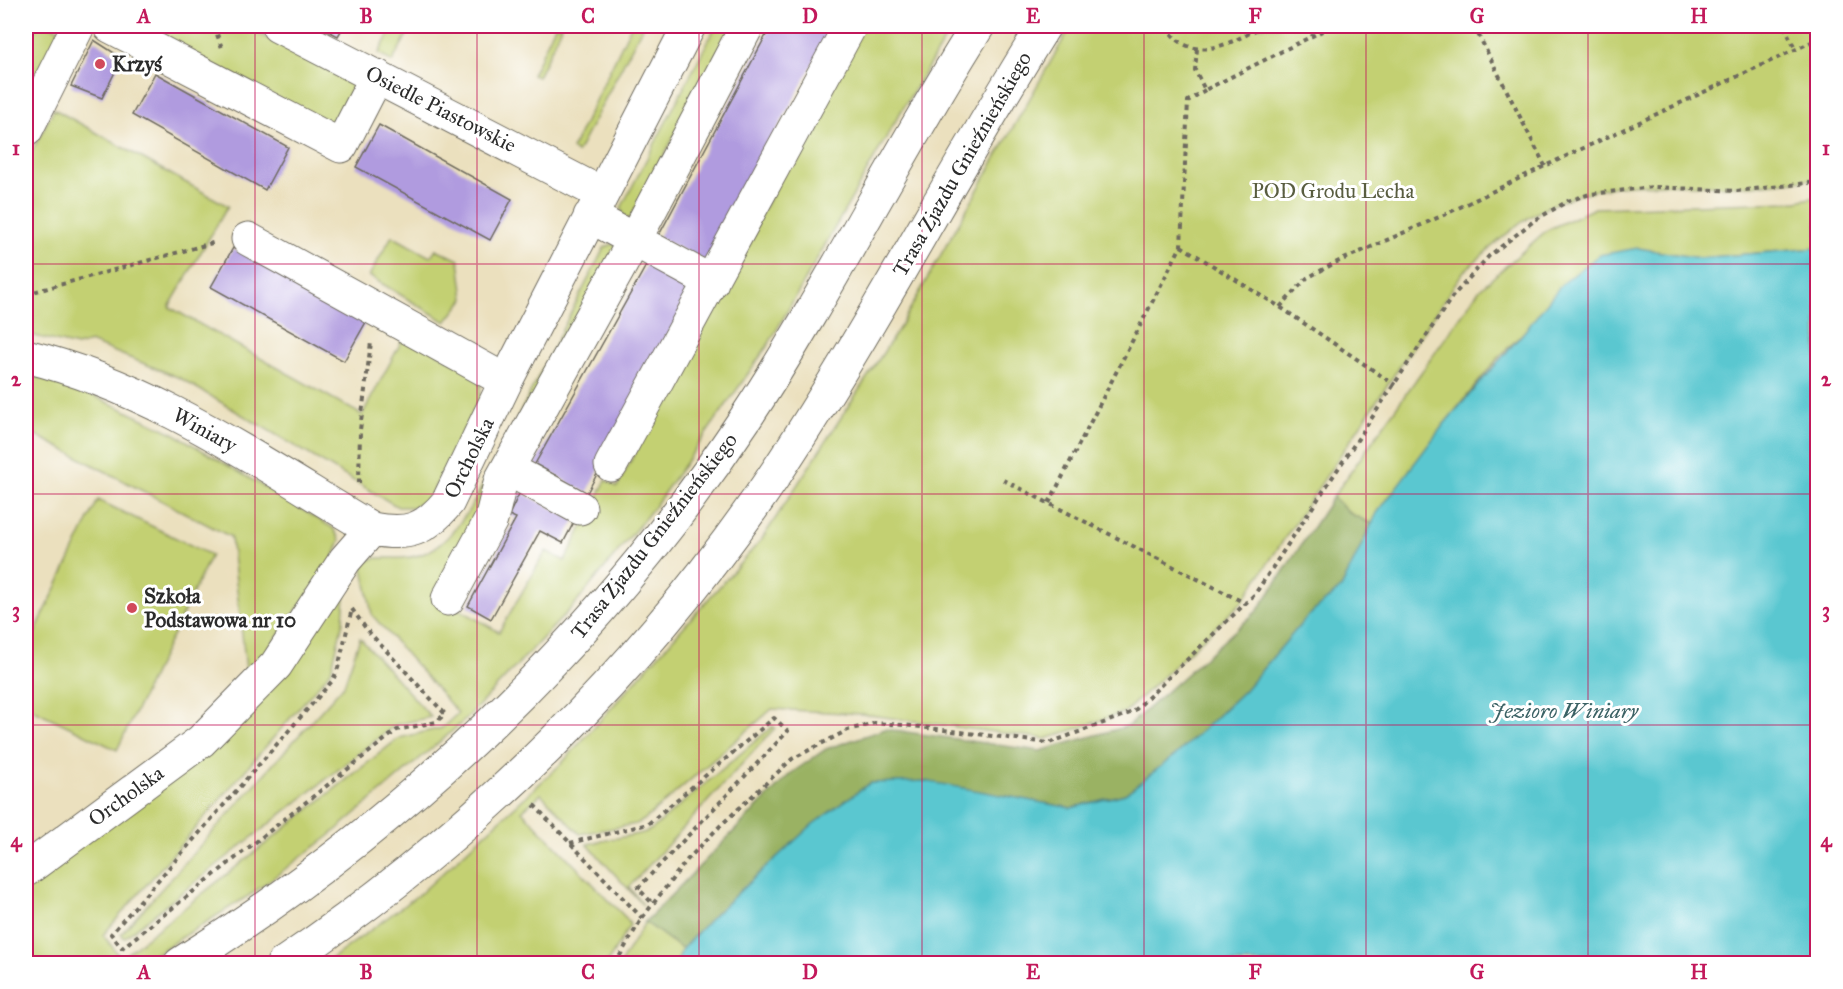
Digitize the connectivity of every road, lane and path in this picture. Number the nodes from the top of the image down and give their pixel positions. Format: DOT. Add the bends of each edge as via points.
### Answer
graph roads {
  1 [pos="78,26"];
  2 [pos="110,26"];
  3 [pos="278,26"];
  4 [pos="689,26"];
  5 [pos="747,26"];
  6 [pos="850,26"];
  7 [pos="978,26"];
  8 [pos="1044,26"];
  9 [pos="1166,26"];
  10 [pos="1263,26"];
  11 [pos="1332,26"];
  12 [pos="1474,26"];
  13 [pos="1784,26"];
  14 [pos="1818,39"];
  15 [pos="1197,49"];
  16 [pos="1796,50"];
  17 [pos="377,76"];
  18 [pos="1205,90"];
  19 [pos="26,130"];
  20 [pos="1545,166"];
  21 [pos="1818,182"];
  22 [pos="596,205"];
  23 [pos="248,239"];
  24 [pos="635,239"];
  25 [pos="1181,246"];
  26 [pos="712,282"];
  27 [pos="26,294"];
  28 [pos="365,303"];
  29 [pos="1280,307"];
  30 [pos="26,356"];
  31 [pos="506,381"];
  32 [pos="1395,385"];
  33 [pos="611,465"];
  34 [pos="508,469"];
  35 [pos="1003,480"];
  36 [pos="1049,503"];
  37 [pos="580,508"];
  38 [pos="365,524"];
  39 [pos="352,599"];
  40 [pos="448,599"];
  41 [pos="1247,604"];
  42 [pos="352,609"];
  43 [pos="533,805"];
  44 [pos="570,843"];
  45 [pos="26,870"];
  46 [pos="653,904"];
  47 [pos="642,918"];
  48 [pos="180,963"];
  49 [pos="283,963"];
  50 [pos="615,963"];
  1 -- 19 [label="main road"];
  2 -- 17 [label="main road" via="341,146"];
  3 -- 17 [label="main road, Osiedle Piastowskie"];
  4 -- 22 [label="main road, Orcholska"];
  5 -- 24 [label="main road"];
  6 -- 26 [label="main road"];
  7 -- 48 [label="main road, Trasa Zjazdu Gnieźnieńskiego" via="774,374 685,503 623,582 515,700 419,789 322,868"];
  8 -- 49 [label="main road, Trasa Zjazdu Gnieźnieńskiego" via="821,403 743,519 674,607 590,702 515,777 378,895"];
  9 -- 15 [label="path" via="1174,40"];
  10 -- 15 [label="path" via="1226,46"];
  11 -- 18 [label="path"];
  12 -- 20 [label="path"];
  13 -- 16 [label="path"];
  14 -- 16 [label="path"];
  15 -- 18 [label="path" via="1196,70"];
  16 -- 20 [label="path"];
  17 -- 22 [label="main road, Osiedle Piastowskie"];
  18 -- 25 [label="path" via="1188,101"];
  20 -- 29 [label="path" via="1306,278"];
  21 -- 32 [label="path" via="1737,191 1653,187 1590,194 1568,201 1535,220 1467,277"];
  22 -- 24 [label="main road, Osiedle Piastowskie"];
  22 -- 31 [label="main road, Orcholska"];
  23 -- 27 [label="path" via="231,238"];
  23 -- 28 [label="main road"];
  24 -- 26 [label="main road, Osiedle Piastowskie"];
  24 -- 34 [label="main road"];
  25 -- 29 [label="path"];
  25 -- 36 [label="path"];
  26 -- 33 [label="main road"];
  28 -- 31 [label="main road"];
  28 -- 38 [label="path" via="371,340 360,430"];
  29 -- 32 [label="path"];
  30 -- 38 [label="main road, Winiary" via="61,364 136,393 196,423"];
  31 -- 38 [label="main road, Orcholska" via="448,502 436,517 419,528 395,533"];
  32 -- 41 [label="path"];
  34 -- 37 [label="main road"];
  34 -- 40 [label="main road" via="501,480 491,520"];
  35 -- 36 [label="path"];
  36 -- 41 [label="path"];
  38 -- 45 [label="main road, Orcholska" via="276,665 210,732"];
  39 -- 42 [label="path"];
  41 -- 46 [label="path" via="1133,712 1049,743 875,723 848,730 780,769 687,860"];
  42 -- 42 [label="path" via="447,716 398,730 122,948 111,934 333,680"];
  43 -- 44 [label="path"];
  44 -- 46 [label="path" via="648,824 774,718 788,731 638,888"];
  44 -- 47 [label="path"];
  46 -- 47 [label="path"];
  47 -- 50 [label="path"];
}
